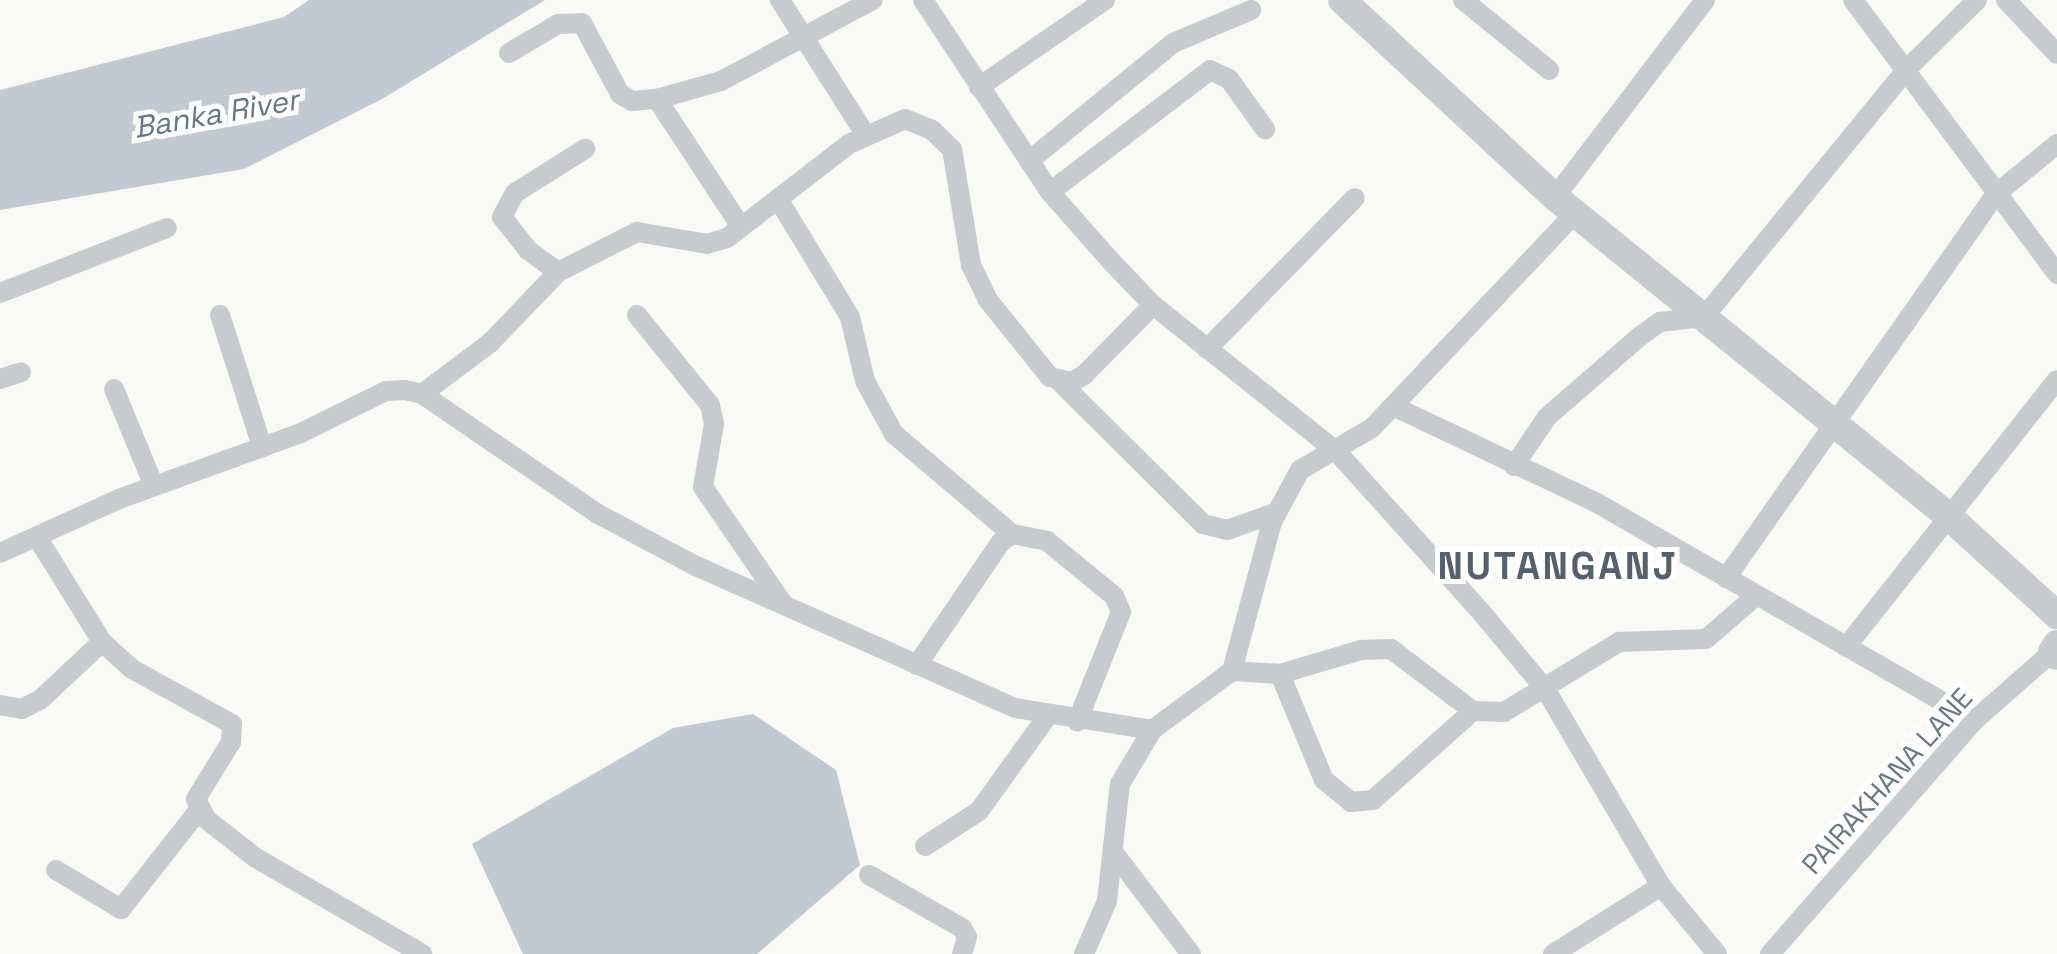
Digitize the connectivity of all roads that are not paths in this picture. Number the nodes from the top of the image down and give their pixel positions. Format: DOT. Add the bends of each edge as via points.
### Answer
graph roads {
  1 [pos="780,0"];
  2 [pos="873,0"];
  3 [pos="923,0"];
  4 [pos="1105,0"];
  5 [pos="1342,0"];
  6 [pos="1462,0"];
  7 [pos="1705,0"];
  8 [pos="1854,0"];
  9 [pos="1978,0"];
  10 [pos="2006,0"];
  11 [pos="1251,10"];
  12 [pos="800,38"];
  13 [pos="509,54"];
  14 [pos="2057,54"];
  15 [pos="1549,70"];
  16 [pos="1906,70"];
  17 [pos="979,87"];
  18 [pos="656,98"];
  19 [pos="1265,129"];
  20 [pos="865,134"];
  21 [pos="2057,144"];
  22 [pos="586,149"];
  23 [pos="1030,161"];
  24 [pos="1050,192"];
  25 [pos="1996,194"];
  26 [pos="1356,198"];
  27 [pos="778,199"];
  28 [pos="1565,205"];
  29 [pos="741,227"];
  30 [pos="167,228"];
  31 [pos="558,272"];
  32 [pos="2057,274"];
  33 [pos="0,293"];
  34 [pos="1153,304"];
  35 [pos="220,315"];
  36 [pos="637,315"];
  37 [pos="1704,318"];
  38 [pos="1207,349"];
  39 [pos="2057,380"];
  40 [pos="1060,382"];
  41 [pos="114,389"];
  42 [pos="422,394"];
  43 [pos="1392,406"];
  44 [pos="1834,424"];
  45 [pos="262,448"];
  46 [pos="1337,452"];
  47 [pos="1514,466"];
  48 [pos="154,486"];
  49 [pos="1275,513"];
  50 [pos="1946,515"];
  51 [pos="1012,534"];
  52 [pos="37,537"];
  53 [pos="0,554"];
  54 [pos="1726,578"];
  55 [pos="1756,596"];
  56 [pos="784,605"];
  57 [pos="2057,615"];
  58 [pos="102,642"];
  59 [pos="1846,647"];
  60 [pos="2055,651"];
  61 [pos="918,665"];
  62 [pos="1232,671"];
  63 [pos="1280,674"];
  64 [pos="1546,690"];
  65 [pos="0,705"];
  66 [pos="1473,710"];
  67 [pos="1046,718"];
  68 [pos="1974,720"];
  69 [pos="1077,722"];
  70 [pos="1152,730"];
  71 [pos="199,810"];
  72 [pos="925,846"];
  73 [pos="1114,853"];
  74 [pos="56,870"];
  75 [pos="869,875"];
  76 [pos="1661,886"];
  77 [pos="422,954"];
  78 [pos="962,954"];
  79 [pos="1084,954"];
  80 [pos="1191,954"];
  81 [pos="1553,954"];
  82 [pos="1717,954"];
  83 [pos="1770,954"];
  1 -- 12 [label="street"];
  2 -- 12 [label="street"];
  3 -- 17 [label="street"];
  4 -- 17 [label="street"];
  5 -- 28 [label="street"];
  6 -- 15 [label="street"];
  7 -- 28 [label="street"];
  8 -- 16 [label="street"];
  9 -- 16 [label="street"];
  10 -- 14 [label="street"];
  11 -- 23 [label="street" via="1157,53"];
  12 -- 18 [label="street" via="721,80"];
  12 -- 20 [label="street"];
  13 -- 18 [label="street" via="558,24 582,23 620,94 632,101"];
  16 -- 25 [label="street"];
  16 -- 37 [label="street"];
  17 -- 23 [label="street"];
  18 -- 29 [label="street"];
  19 -- 24 [label="street" via="1229,78 1210,70"];
  20 -- 27 [label="street"];
  20 -- 40 [label="street" via="905,120 932,130 952,149 971,265 988,300"];
  21 -- 25 [label="street"];
  22 -- 31 [label="street" via="515,193 502,217 528,250"];
  23 -- 24 [label="street"];
  24 -- 34 [label="street"];
  25 -- 32 [label="street"];
  25 -- 44 [label="street"];
  26 -- 38 [label="street"];
  27 -- 29 [label="street"];
  27 -- 51 [label="street" via="850,317 865,381 894,434"];
  28 -- 37 [label="street"];
  28 -- 43 [label="street"];
  29 -- 31 [label="street" via="707,244 637,232"];
  30 -- 33 [label="street"];
  31 -- 42 [label="street" via="515,321"];
  34 -- 38 [label="street"];
  34 -- 40 [label="street" via="1084,375"];
  35 -- 45 [label="street"];
  36 -- 56 [label="street" via="710,405 714,424 702,487"];
  37 -- 44 [label="street"];
  37 -- 47 [label="street" via="1660,322 1639,337 1547,417"];
  38 -- 46 [label="street"];
  39 -- 50 [label="street"];
  40 -- 49 [label="street" via="1202,524 1227,530"];
  41 -- 48 [label="street"];
  42 -- 45 [label="street" via="386,391"];
  42 -- 56 [label="street" via="598,514"];
  43 -- 46 [label="street"];
  43 -- 47 [label="street"];
  44 -- 50 [label="street"];
  44 -- 54 [label="street"];
  45 -- 48 [label="street"];
  46 -- 49 [label="street" via="1300,470"];
  46 -- 64 [label="street"];
  47 -- 54 [label="street" via="1597,503"];
  48 -- 52 [label="street"];
  49 -- 62 [label="street"];
  50 -- 57 [label="street"];
  50 -- 59 [label="street"];
  51 -- 61 [label="street" via="984,560"];
  51 -- 69 [label="street" via="1048,540 1114,596 1121,612"];
  52 -- 53 [label="street"];
  52 -- 58 [label="street"];
  54 -- 55 [label="street"];
  55 -- 59 [label="street"];
  55 -- 64 [label="street" via="1706,638 1666,645 1618,642"];
  56 -- 61 [label="street"];
  58 -- 65 [label="street" via="40,700 22,709"];
  58 -- 71 [label="street" via="132,668 232,724 231,742 201,784"];
  59 -- 68 [label="street"];
  60 -- 68 [label="street, PAIRAKHANA LANE"];
  61 -- 67 [label="street"];
  62 -- 63 [label="street"];
  62 -- 70 [label="street"];
  63 -- 66 [label="street" via="1361,650 1391,649"];
  63 -- 66 [label="street" via="1324,780 1351,802 1373,800"];
  64 -- 66 [label="street" via="1504,712"];
  64 -- 76 [label="street"];
  67 -- 69 [label="street"];
  67 -- 72 [label="street" via="1010,777 979,811"];
  68 -- 83 [label="street, PAIRAKHANA LANE"];
  69 -- 70 [label="street"];
  70 -- 73 [label="street" via="1120,784"];
  71 -- 74 [label="street" via="121,909"];
  71 -- 77 [label="street" via="256,858"];
  73 -- 79 [label="street" via="1107,901"];
  73 -- 80 [label="street"];
  75 -- 78 [label="street" via="962,928"];
  76 -- 81 [label="street"];
  76 -- 82 [label="street"];
}
